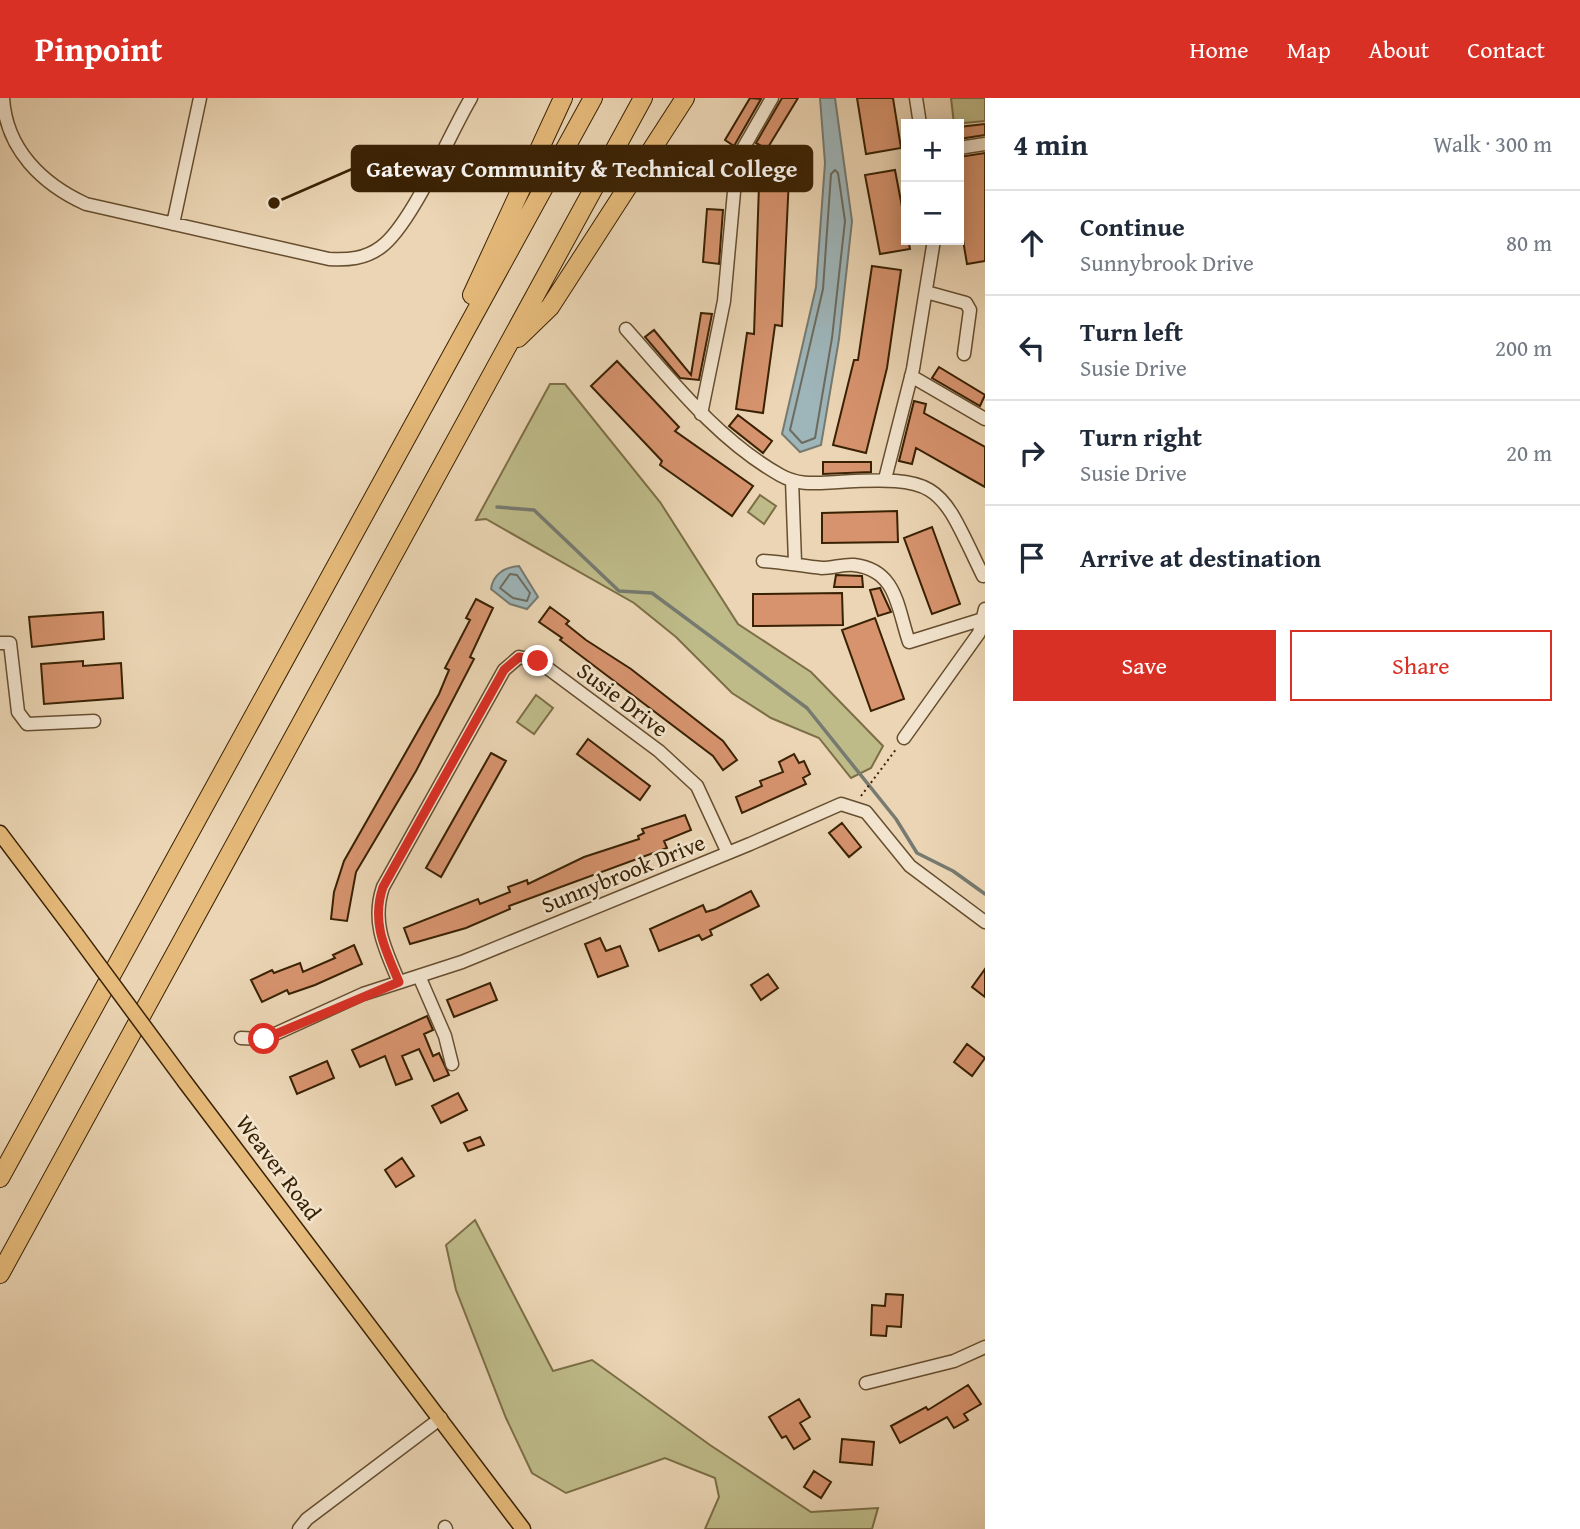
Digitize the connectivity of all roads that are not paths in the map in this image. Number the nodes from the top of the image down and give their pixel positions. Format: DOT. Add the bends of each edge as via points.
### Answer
graph roads {
  1 [pos="4,98"];
  2 [pos="200,98"];
  3 [pos="471,98"];
  4 [pos="563,98"];
  5 [pos="593,98"];
  6 [pos="643,98"];
  7 [pos="685,98"];
  8 [pos="772,98"];
  9 [pos="916,98"];
  10 [pos="919,119"];
  11 [pos="985,144"];
  12 [pos="964,147"];
  13 [pos="173,224"];
  14 [pos="933,245"];
  15 [pos="926,292"];
  16 [pos="626,329"];
  17 [pos="506,350"];
  18 [pos="964,354"];
  19 [pos="911,376"];
  20 [pos="701,414"];
  21 [pos="985,419"];
  22 [pos="392,463"];
  23 [pos="885,479"];
  24 [pos="792,480"];
  25 [pos="763,561"];
  26 [pos="795,562"];
  27 [pos="984,574"];
  28 [pos="985,591"];
  29 [pos="984,614"];
  30 [pos="0,643"];
  31 [pos="94,721"];
  32 [pos="904,738"];
  33 [pos="0,832"];
  34 [pos="728,853"];
  35 [pos="985,922"];
  36 [pos="419,976"];
  37 [pos="399,982"];
  38 [pos="241,1038"];
  39 [pos="452,1064"];
  40 [pos="0,1178"];
  41 [pos="0,1274"];
  42 [pos="985,1347"];
  43 [pos="866,1383"];
  44 [pos="441,1418"];
  45 [pos="299,1529"];
  46 [pos="523,1529"];
  1 -- 13 [label="street" via="7,122 23,157 50,185 86,204"];
  2 -- 13 [label="street"];
  3 -- 13 [label="street" via="402,224 380,248 365,256 329,259"];
  4 -- 22 [label="highway"];
  5 -- 22 [label="highway"];
  6 -- 17 [label="highway"];
  7 -- 17 [label="highway" via="550,307"];
  8 -- 20 [label="street" via="737,159 724,301"];
  9 -- 10 [label="street"];
  11 -- 12 [label="street"];
  14 -- 15 [label="street"];
  15 -- 18 [label="street" via="966,303 970,310"];
  15 -- 19 [label="street"];
  16 -- 20 [label="street"];
  17 -- 41 [label="highway"];
  19 -- 21 [label="street"];
  19 -- 23 [label="street"];
  20 -- 24 [label="street"];
  22 -- 40 [label="highway"];
  23 -- 24 [label="street" via="801,484"];
  23 -- 27 [label="street" via="935,491 949,507"];
  24 -- 26 [label="street"];
  25 -- 26 [label="street"];
  26 -- 29 [label="street" via="879,571 888,582 909,642"];
  27 -- 28 [label="street"];
  29 -- 32 [label="street" via="979,633"];
  30 -- 31 [label="street" via="10,643 18,712 27,724"];
  33 -- 44 [label="main road, Weaver Road, bridge"];
  34 -- 35 [label="street, Sunnybrook Drive" via="832,806 848,804 866,812 910,866"];
  34 -- 36 [label="street, Sunnybrook Drive"];
  34 -- 37 [label="street, Susie Drive" via="697,786 659,751 538,661 519,657 504,670 377,902 380,937"];
  36 -- 37 [label="street, Sunnybrook Drive"];
  36 -- 39 [label="street"];
  37 -- 38 [label="street, Sunnybrook Drive" via="264,1039"];
  42 -- 43 [label="street" via="954,1361"];
  44 -- 45 [label="street"];
  44 -- 46 [label="main road, Weaver Road"];
}
